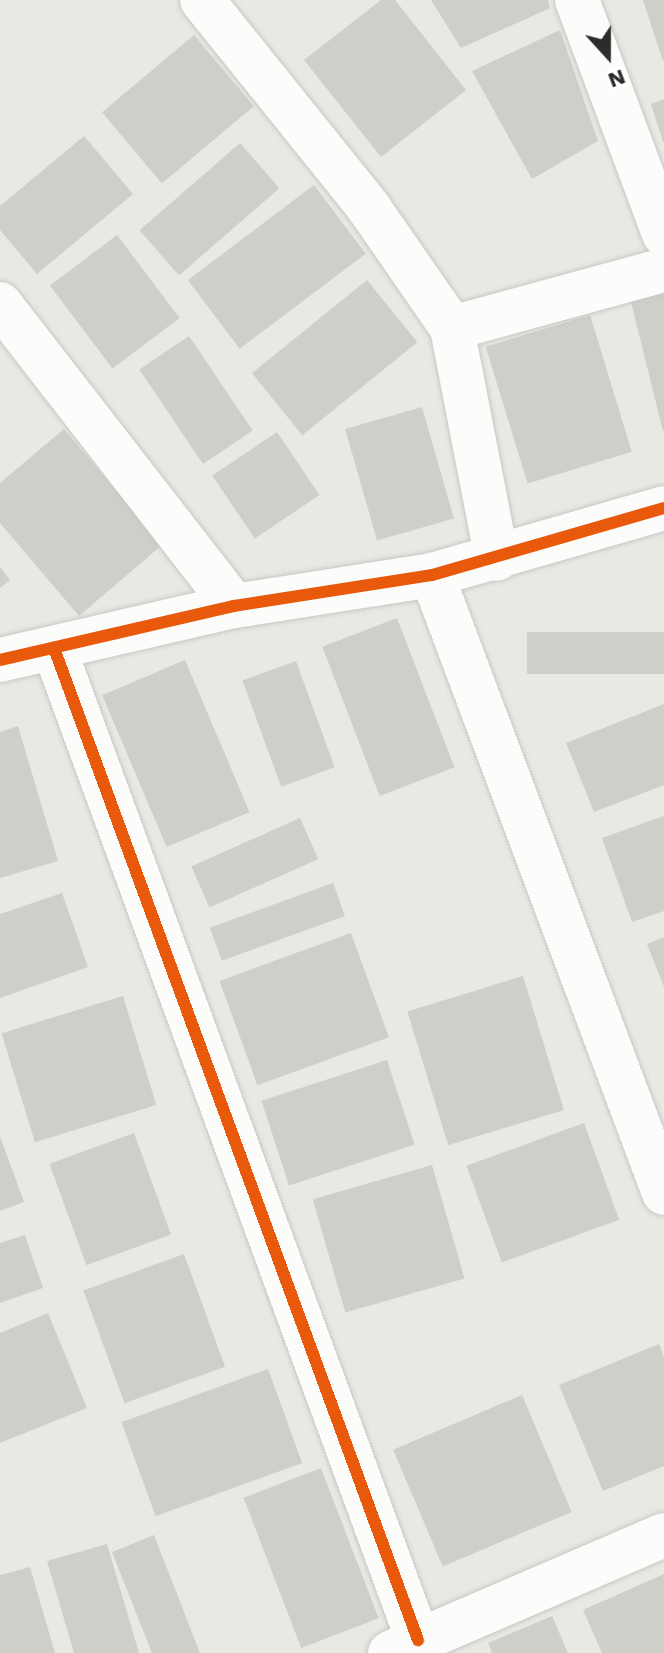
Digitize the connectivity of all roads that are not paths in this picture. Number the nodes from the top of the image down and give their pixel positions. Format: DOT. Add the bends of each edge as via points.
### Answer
graph roads {
  1 [pos="202,0"];
  2 [pos="577,0"];
  3 [pos="664,234"];
  4 [pos="664,270"];
  5 [pos="0,304"];
  6 [pos="452,328"];
  7 [pos="664,508"];
  8 [pos="497,559"];
  9 [pos="432,575"];
  10 [pos="234,606"];
  11 [pos="54,648"];
  12 [pos="0,660"];
  13 [pos="664,1193"];
  14 [pos="664,1535"];
  15 [pos="404,1647"];
  1 -- 6 [label="street" via="369,208"];
  2 -- 3 [label="street"];
  4 -- 6 [label="street"];
  5 -- 10 [label="street"];
  6 -- 8 [label="street"];
  7 -- 8 [label="street"];
  8 -- 9 [label="street"];
  9 -- 10 [label="street"];
  9 -- 13 [label="street"];
  10 -- 11 [label="street"];
  11 -- 12 [label="street"];
  11 -- 15 [label="street"];
  14 -- 15 [label="street"];
}
